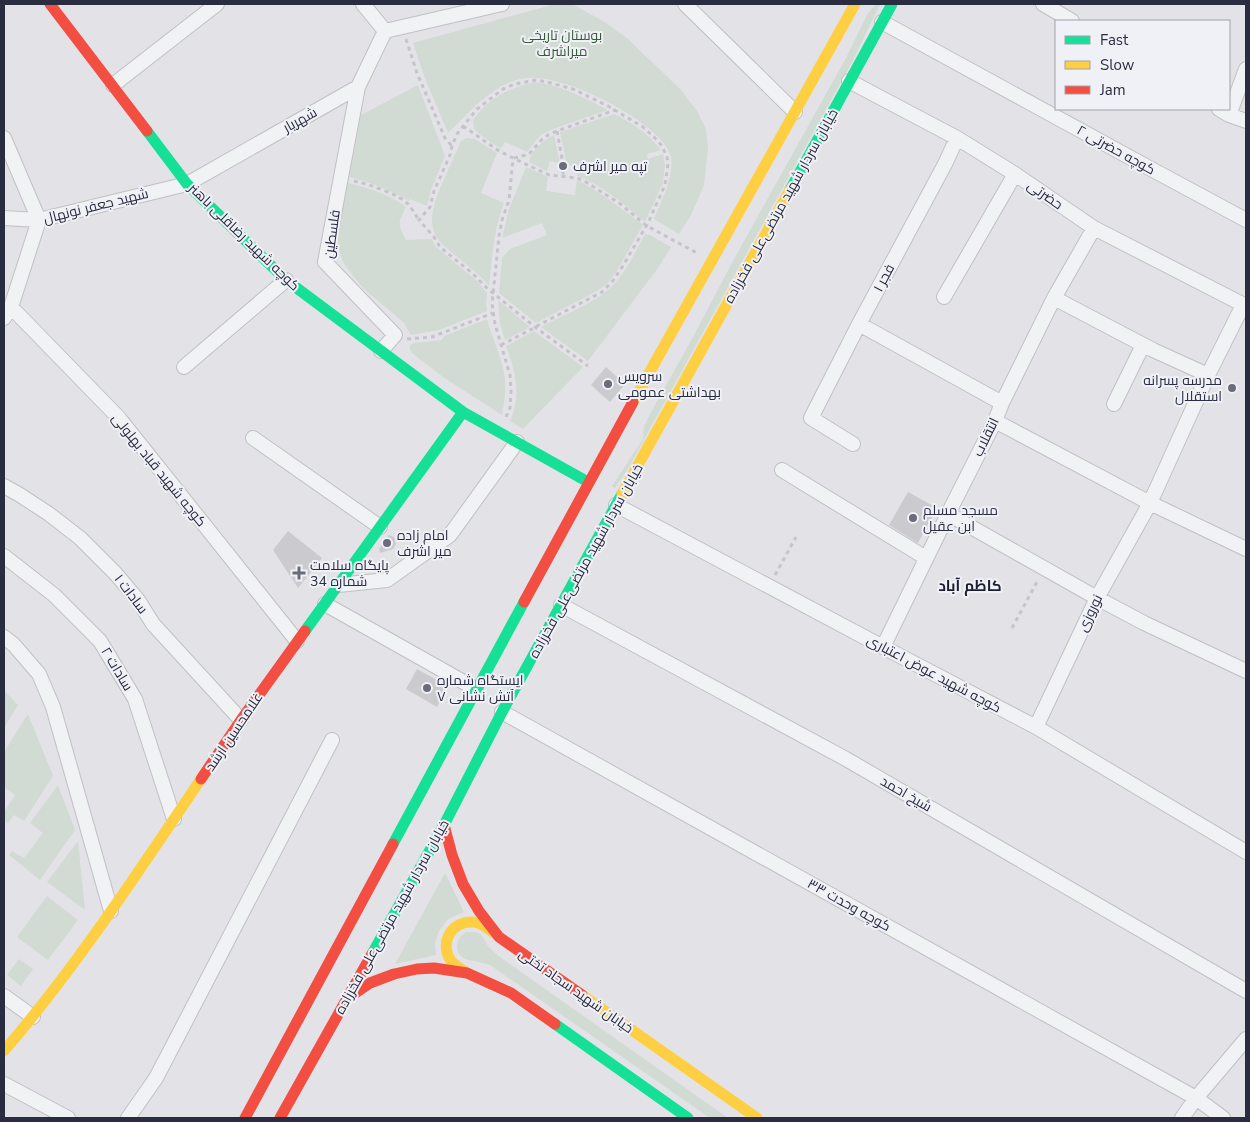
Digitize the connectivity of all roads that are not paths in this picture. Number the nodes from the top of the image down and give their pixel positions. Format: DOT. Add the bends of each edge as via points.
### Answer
graph roads {
  1 [pos="50,4"];
  2 [pos="217,4"];
  3 [pos="363,4"];
  4 [pos="502,4"];
  5 [pos="685,4"];
  6 [pos="855,4"];
  7 [pos="892,4"];
  8 [pos="1043,4"];
  9 [pos="1070,20"];
  10 [pos="882,22"];
  11 [pos="385,31"];
  12 [pos="1246,69"];
  13 [pos="849,81"];
  14 [pos="113,85"];
  15 [pos="358,87"];
  16 [pos="1230,100"];
  17 [pos="795,112"];
  18 [pos="1224,112"];
  19 [pos="1246,121"];
  20 [pos="4,138"];
  21 [pos="957,138"];
  22 [pos="1015,174"];
  23 [pos="187,184"];
  24 [pos="4,218"];
  25 [pos="39,220"];
  26 [pos="1246,220"];
  27 [pos="1094,228"];
  28 [pos="286,280"];
  29 [pos="944,297"];
  30 [pos="1054,298"];
  31 [pos="1244,306"];
  32 [pos="8,313"];
  33 [pos="859,324"];
  34 [pos="1143,345"];
  35 [pos="381,351"];
  36 [pos="184,367"];
  37 [pos="1208,376"];
  38 [pos="1002,403"];
  39 [pos="1114,404"];
  40 [pos="463,412"];
  41 [pos="995,421"];
  42 [pos="253,438"];
  43 [pos="517,442"];
  44 [pos="853,444"];
  45 [pos="782,470"];
  46 [pos="588,482"];
  47 [pos="4,486"];
  48 [pos="1150,503"];
  49 [pos="616,505"];
  50 [pos="948,514"];
  51 [pos="380,527"];
  52 [pos="1246,549"];
  53 [pos="4,556"];
  54 [pos="926,558"];
  55 [pos="338,585"];
  56 [pos="1097,598"];
  57 [pos="325,604"];
  58 [pos="561,605"];
  59 [pos="4,637"];
  60 [pos="297,641"];
  61 [pos="883,647"];
  62 [pos="1246,672"];
  63 [pos="476,689"];
  64 [pos="502,712"];
  65 [pos="241,720"];
  66 [pos="1036,727"];
  67 [pos="332,740"];
  68 [pos="174,819"];
  69 [pos="444,825"];
  70 [pos="1246,852"];
  71 [pos="111,911"];
  72 [pos="499,937"];
  73 [pos="467,973"];
  74 [pos="1246,991"];
  75 [pos="4,996"];
  76 [pos="347,998"];
  77 [pos="32,1017"];
  78 [pos="1246,1040"];
  79 [pos="4,1051"];
  80 [pos="4,1084"];
  81 [pos="1196,1098"];
  82 [pos="68,1118"];
  83 [pos="128,1118"];
  84 [pos="245,1118"];
  85 [pos="280,1118"];
  86 [pos="688,1118"];
  87 [pos="757,1118"];
  88 [pos="1182,1118"];
  89 [pos="1223,1118"];
  1 -- 14 [label="main road, کوچه شهید رضاقلی باهنر"];
  2 -- 14 [label="street"];
  3 -- 11 [label="street"];
  4 -- 11 [label="street"];
  5 -- 17 [label="street"];
  6 -- 17 [label="main road"];
  7 -- 10 [label="main road, خیابان سردار شهید مرتضی‌علی فخرزاده"];
  8 -- 9 [label="street"];
  10 -- 13 [label="main road, خیابان سردار شهید مرتضی‌علی فخرزاده"];
  10 -- 26 [label="street, کوچه حضرتی ۲"];
  11 -- 15 [label="street"];
  12 -- 16 [label="street"];
  13 -- 21 [label="street, حضرتی"];
  13 -- 49 [label="main road, خیابان سردار شهید مرتضی‌علی فخرزاده"];
  14 -- 23 [label="main road, کوچه شهید رضاقلی باهنر"];
  15 -- 23 [label="street, شهریار"];
  15 -- 35 [label="street, فلسطین" via="325,262 395,335"];
  17 -- 46 [label="main road"];
  18 -- 19 [label="street"];
  20 -- 25 [label="street"];
  21 -- 22 [label="street, حضرتی"];
  21 -- 33 [label="street, فجر ۱"];
  22 -- 27 [label="street, حضرتی"];
  22 -- 29 [label="street"];
  23 -- 25 [label="street, شهید جعفر نونهال"];
  23 -- 28 [label="main road, کوچه شهید رضاقلی باهنر"];
  24 -- 25 [label="street, شهید جعفر نونهال"];
  25 -- 32 [label="street"];
  27 -- 30 [label="street, انتقلاب"];
  27 -- 31 [label="street, حضرتی"];
  28 -- 35 [label="main road, کوچه شهید رضاقلی باهنر"];
  28 -- 36 [label="street"];
  30 -- 34 [label="street"];
  30 -- 38 [label="street, انتقلاب"];
  31 -- 37 [label="street, نوروزی"];
  32 -- 60 [label="street, کوچه شهید قباد بهلولی" via="118,418"];
  33 -- 38 [label="street"];
  33 -- 44 [label="street, فجر ۱" via="811,418"];
  34 -- 37 [label="street"];
  34 -- 39 [label="street"];
  35 -- 40 [label="main road, کوچه شهید رضاقلی باهنر"];
  37 -- 48 [label="street, نوروزی"];
  38 -- 41 [label="street, انتقلاب"];
  40 -- 43 [label="main road, کوچه شهید رضاقلی باهنر"];
  40 -- 51 [label="main road, غلامحسین ارشد"];
  41 -- 48 [label="street"];
  41 -- 50 [label="street, انتقلاب"];
  42 -- 51 [label="street"];
  43 -- 46 [label="main road, کوچه شهید رضاقلی باهنر"];
  43 -- 55 [label="street" via="450,534 387,580"];
  45 -- 54 [label="street"];
  46 -- 63 [label="main road"];
  47 -- 65 [label="street, سادات ۱" via="50,514 116,573 153,624"];
  48 -- 52 [label="street"];
  48 -- 56 [label="street, نوروزی"];
  49 -- 58 [label="main road, خیابان سردار شهید مرتضی‌علی فخرزاده"];
  49 -- 61 [label="street, کوچه شهید عوض اعتباری"];
  50 -- 54 [label="street, انتقلاب"];
  50 -- 56 [label="street"];
  51 -- 55 [label="main road, غلامحسین ارشد"];
  53 -- 68 [label="street, سادات ۲" via="54,595 100,641 135,699"];
  54 -- 61 [label="street, انتقلاب"];
  55 -- 57 [label="main road, غلامحسین ارشد"];
  56 -- 62 [label="street"];
  56 -- 66 [label="street, نوروزی"];
  57 -- 60 [label="main road, غلامحسین ارشد"];
  57 -- 63 [label="street"];
  58 -- 64 [label="main road, خیابان سردار شهید مرتضی‌علی فخرزاده"];
  58 -- 74 [label="street, شیخ احمد" via="846,759"];
  59 -- 71 [label="street" via="39,674 53,707"];
  60 -- 65 [label="main road, غلامحسین ارشد"];
  61 -- 66 [label="street, کوچه شهید عوض اعتباری"];
  63 -- 84 [label="main road"];
  64 -- 69 [label="main road, خیابان سردار شهید مرتضی‌علی فخرزاده"];
  64 -- 81 [label="street, کوچه وحدت ۳۳"];
  65 -- 68 [label="main road, غلامحسین ارشد"];
  66 -- 70 [label="street, کوچه شهید عوض اعتباری"];
  67 -- 83 [label="street" via="156,1078"];
  68 -- 71 [label="main road, غلامحسین ارشد"];
  69 -- 72 [label="main road, خیابان شهید سجاد تختی" via="461,881"];
  69 -- 76 [label="main road, خیابان سردار شهید مرتضی‌علی فخرزاده"];
  71 -- 77 [label="main road, غلامحسین ارشد"];
  72 -- 73 [label="main road" via="472,922 452,928 447,936 447,947 452,961"];
  72 -- 87 [label="main road, خیابان شهید سجاد تختی"];
  73 -- 76 [label="main road" via="434,968 402,972 370,983"];
  73 -- 86 [label="main road" via="511,993"];
  75 -- 77 [label="street"];
  76 -- 85 [label="main road, خیابان سردار شهید مرتضی‌علی فخرزاده"];
  77 -- 79 [label="main road, غلامحسین ارشد"];
  78 -- 81 [label="street"];
  80 -- 82 [label="street"];
  81 -- 88 [label="street"];
  81 -- 89 [label="street, کوچه وحدت ۳۳"];
}
